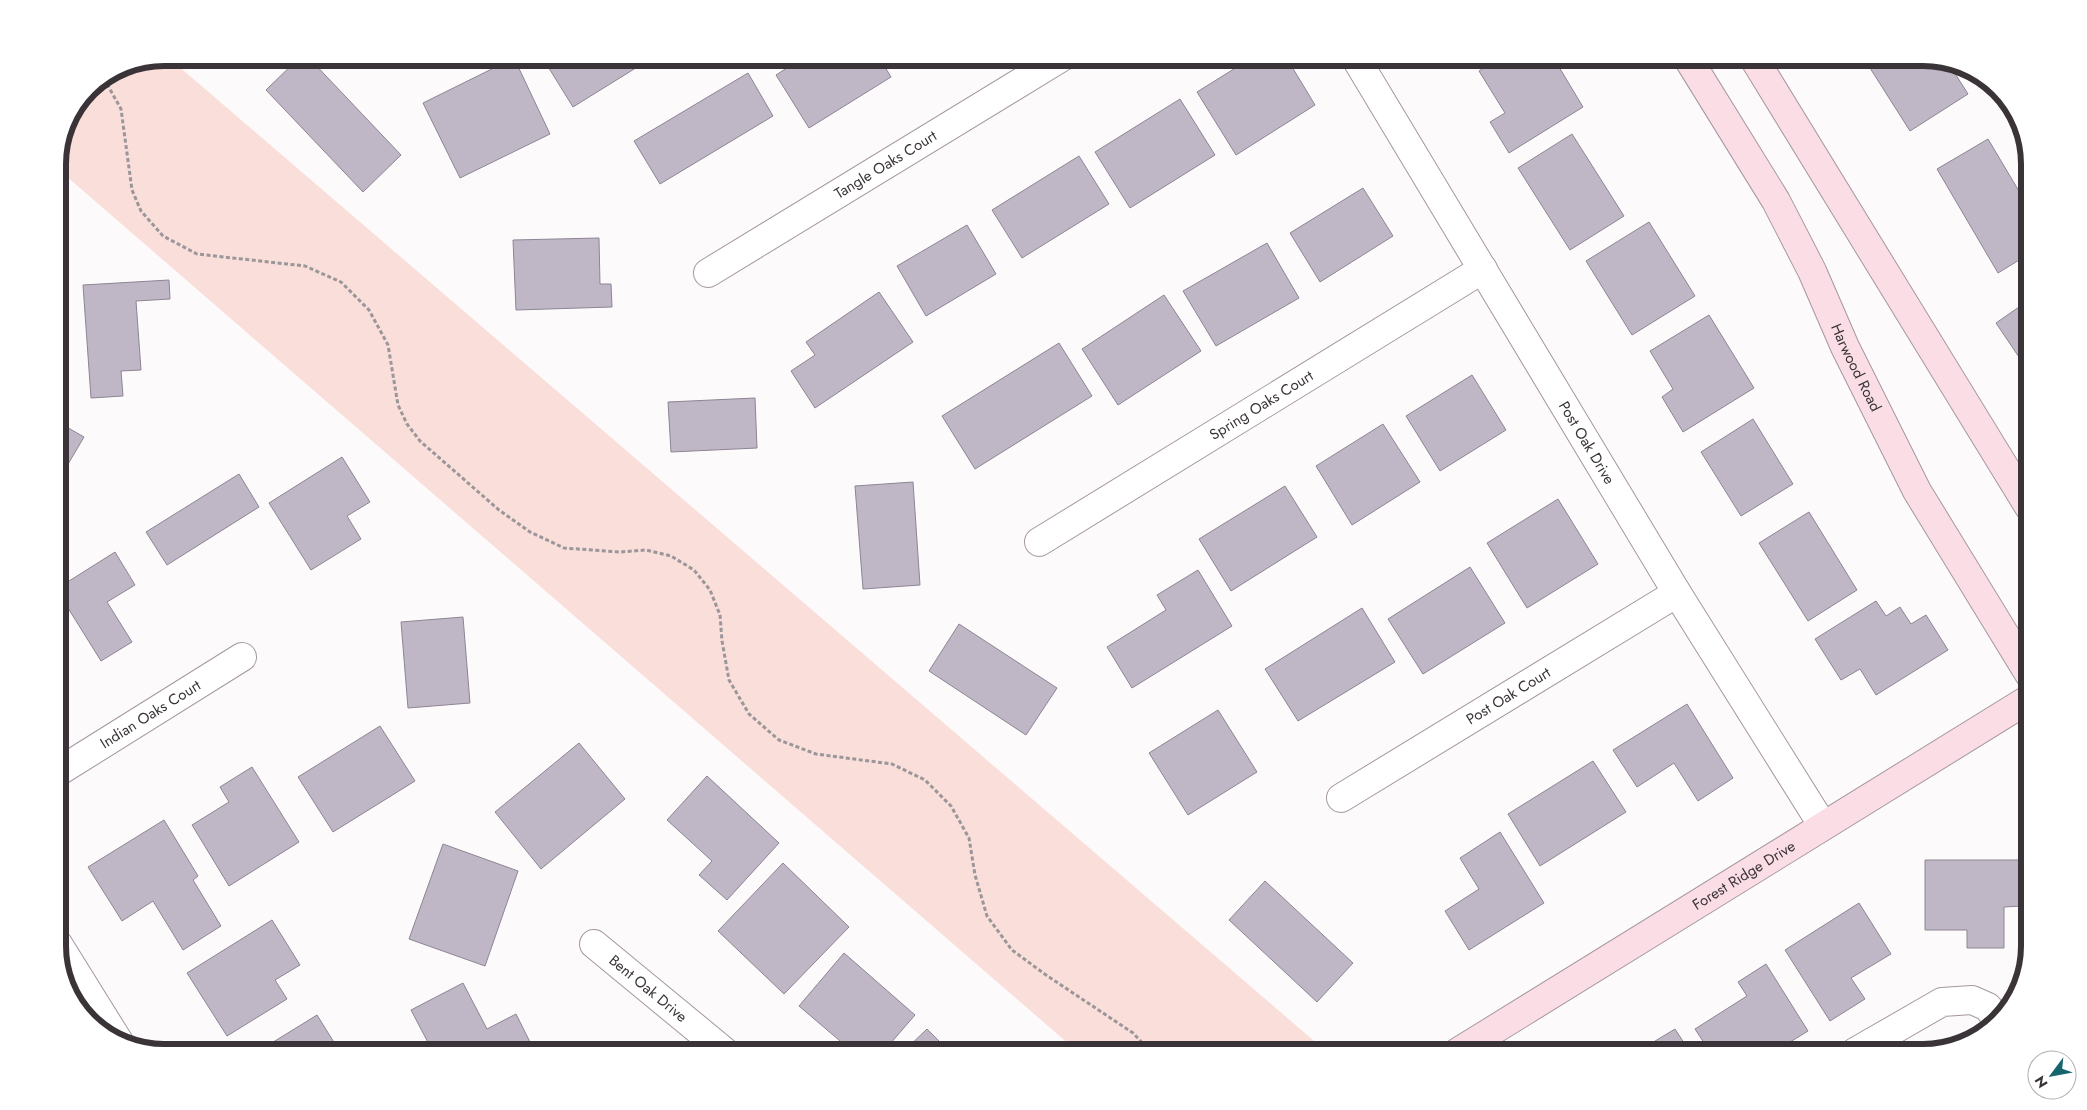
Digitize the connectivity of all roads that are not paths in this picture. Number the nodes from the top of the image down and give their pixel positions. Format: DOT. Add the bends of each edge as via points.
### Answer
graph roads {
  1 [pos="1049,66"];
  2 [pos="1360,66"];
  3 [pos="1692,66"];
  4 [pos="1759,66"];
  5 [pos="1483,269"];
  6 [pos="708,273"];
  7 [pos="2021,495"];
  8 [pos="1039,542"];
  9 [pos="1677,593"];
  10 [pos="242,657"];
  11 [pos="2021,661"];
  12 [pos="2021,704"];
  13 [pos="66,767"];
  14 [pos="1341,798"];
  15 [pos="1823,826"];
  16 [pos="594,944"];
  17 [pos="67,958"];
  18 [pos="1992,1014"];
  19 [pos="109,1026"];
  20 [pos="714,1044"];
  21 [pos="1471,1044"];
  22 [pos="1869,1044"];
  1 -- 6 [label="street, Tangle Oaks Court"];
  2 -- 5 [label="street, Post Oak Drive"];
  3 -- 11 [label="main road, Harwood Road" via="1776,201 1917,492"];
  4 -- 7 [label="main road"];
  5 -- 8 [label="street, Spring Oaks Court"];
  5 -- 9 [label="street, Post Oak Drive"];
  9 -- 14 [label="street, Post Oak Court"];
  9 -- 15 [label="street, Post Oak Drive"];
  10 -- 13 [label="street, Indian Oaks Court"];
  12 -- 15 [label="main road, Forest Ridge Drive"];
  15 -- 21 [label="main road, Forest Ridge Drive"];
  16 -- 20 [label="street, Bent Oak Drive"];
  17 -- 19 [label="street"];
  18 -- 22 [label="street" via="1988,1007 1972,1000 1942,1002"];
}
